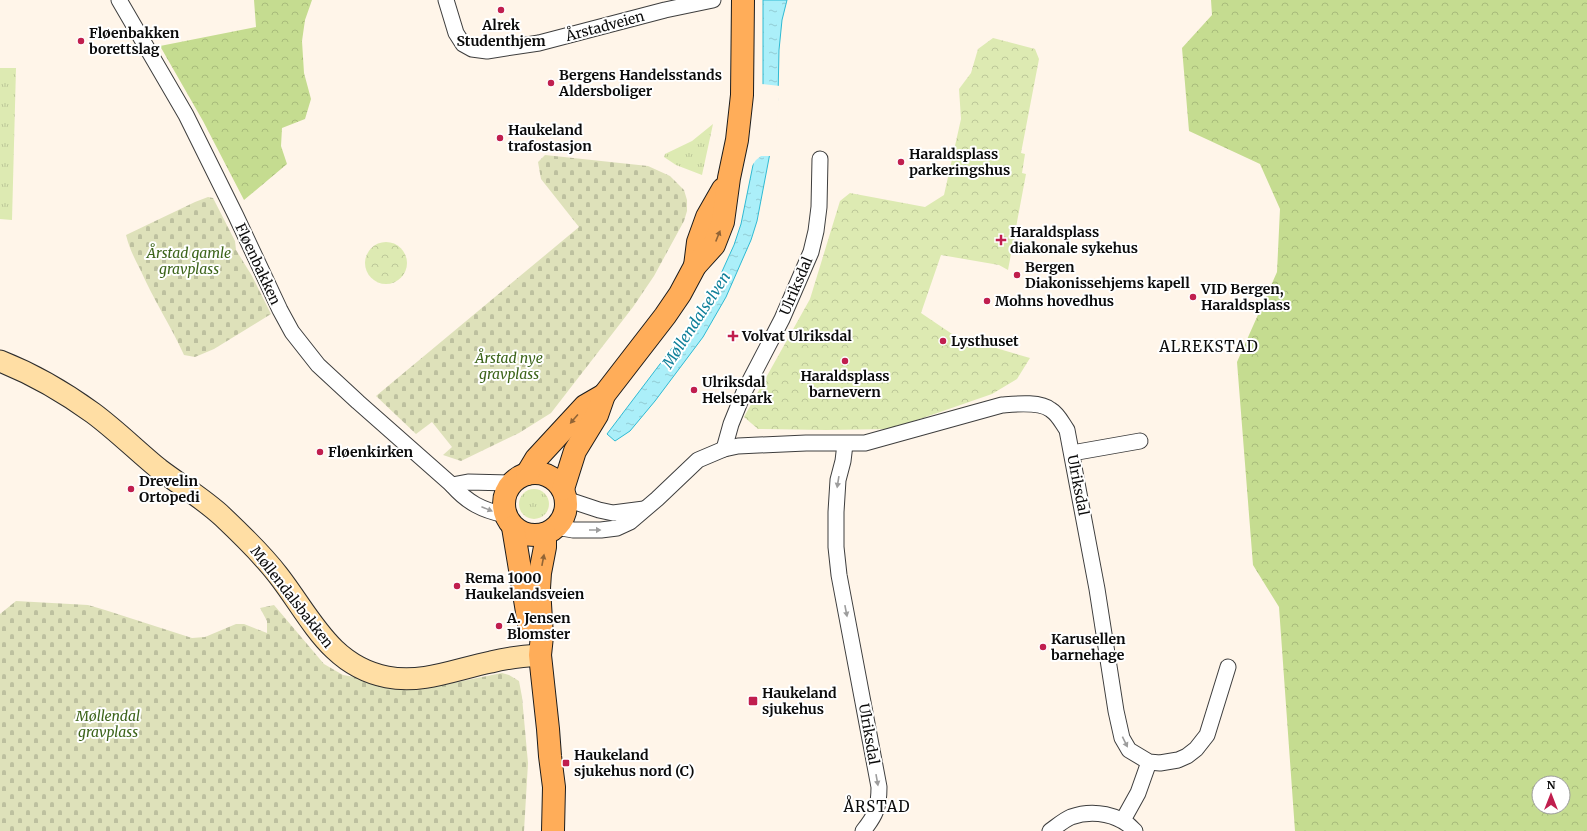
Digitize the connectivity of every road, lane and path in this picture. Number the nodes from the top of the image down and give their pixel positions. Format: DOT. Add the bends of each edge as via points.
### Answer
graph roads {
  1 [pos="119,0"];
  2 [pos="446,0"];
  3 [pos="714,0"];
  4 [pos="743,0"];
  5 [pos="820,159"];
  6 [pos="0,361"];
  7 [pos="604,395"];
  8 [pos="1140,441"];
  9 [pos="845,444"];
  10 [pos="724,449"];
  11 [pos="1072,453"];
  12 [pos="519,478"];
  13 [pos="452,485"];
  14 [pos="564,494"];
  15 [pos="644,509"];
  16 [pos="509,521"];
  17 [pos="551,531"];
  18 [pos="540,654"];
  19 [pos="1228,667"];
  20 [pos="550,756"];
  21 [pos="1148,762"];
  22 [pos="1123,820"];
  23 [pos="539,831"];
  24 [pos="553,831"];
  25 [pos="863,831"];
  26 [pos="1050,831"];
  27 [pos="1135,831"];
  1 -- 13 [label="street, Fløenbakken" via="186,115 292,332 318,365"];
  2 -- 3 [label="street, Årstadveien" via="456,33 463,44 472,49 487,51 539,43"];
  4 -- 7 [label="main road" via="742,95 737,140 719,234 714,245 695,266 665,316"];
  5 -- 10 [label="street, Ulriksdal" via="819,207 811,252 782,319 744,392"];
  6 -- 18 [label="street, Møllendalsbakken" via="50,384 94,414 160,469 222,515 278,574 333,650 349,662 370,672 404,679 433,677 491,662"];
  7 -- 12 [label="main road, one-way" via="585,406"];
  7 -- 14 [label="main road" via="597,415 575,451"];
  8 -- 11 [label="street"];
  9 -- 10 [label="street, Ulriksdal" via="806,443"];
  9 -- 11 [label="street, Ulriksdal" via="865,443 1002,405 1024,403 1051,409 1058,416 1067,430"];
  9 -- 25 [label="street, Ulriksdal, one-way" via="837,490 836,547 879,787 876,813"];
  10 -- 15 [label="street, Ulriksdal" via="698,460"];
  11 -- 21 [label="street, Ulriksdal, one-way" via="1122,738 1129,750"];
  12 -- 13 [label="street"];
  12 -- 14 [label="main road" via="537,473 549,476 556,481"];
  12 -- 16 [label="main road" via="507,490 504,498"];
  13 -- 16 [label="street, Fløenbakken, one-way" via="470,502"];
  14 -- 15 [label="street" via="599,510 614,513"];
  14 -- 17 [label="main road" via="566,510 563,519"];
  17 -- 15 [label="street, Ulriksdal, one-way" via="617,528 630,522"];
  16 -- 17 [label="main road" via="519,532 528,535 537,536"];
  16 -- 18 [label="main road" via="530,629"];
  18 -- 17 [label="main road, one-way" via="542,636 539,588"];
  18 -- 20 [label="main road"];
  19 -- 21 [label="street" via="1207,735 1196,749 1178,760"];
  20 -- 23 [label="main road" via="542,788"];
  20 -- 24 [label="main road" via="554,787"];
  21 -- 22 [label="street" via="1138,793"];
  22 -- 26 [label="street" via="1110,815 1082,814 1072,817"];
  22 -- 27 [label="street"];
}
